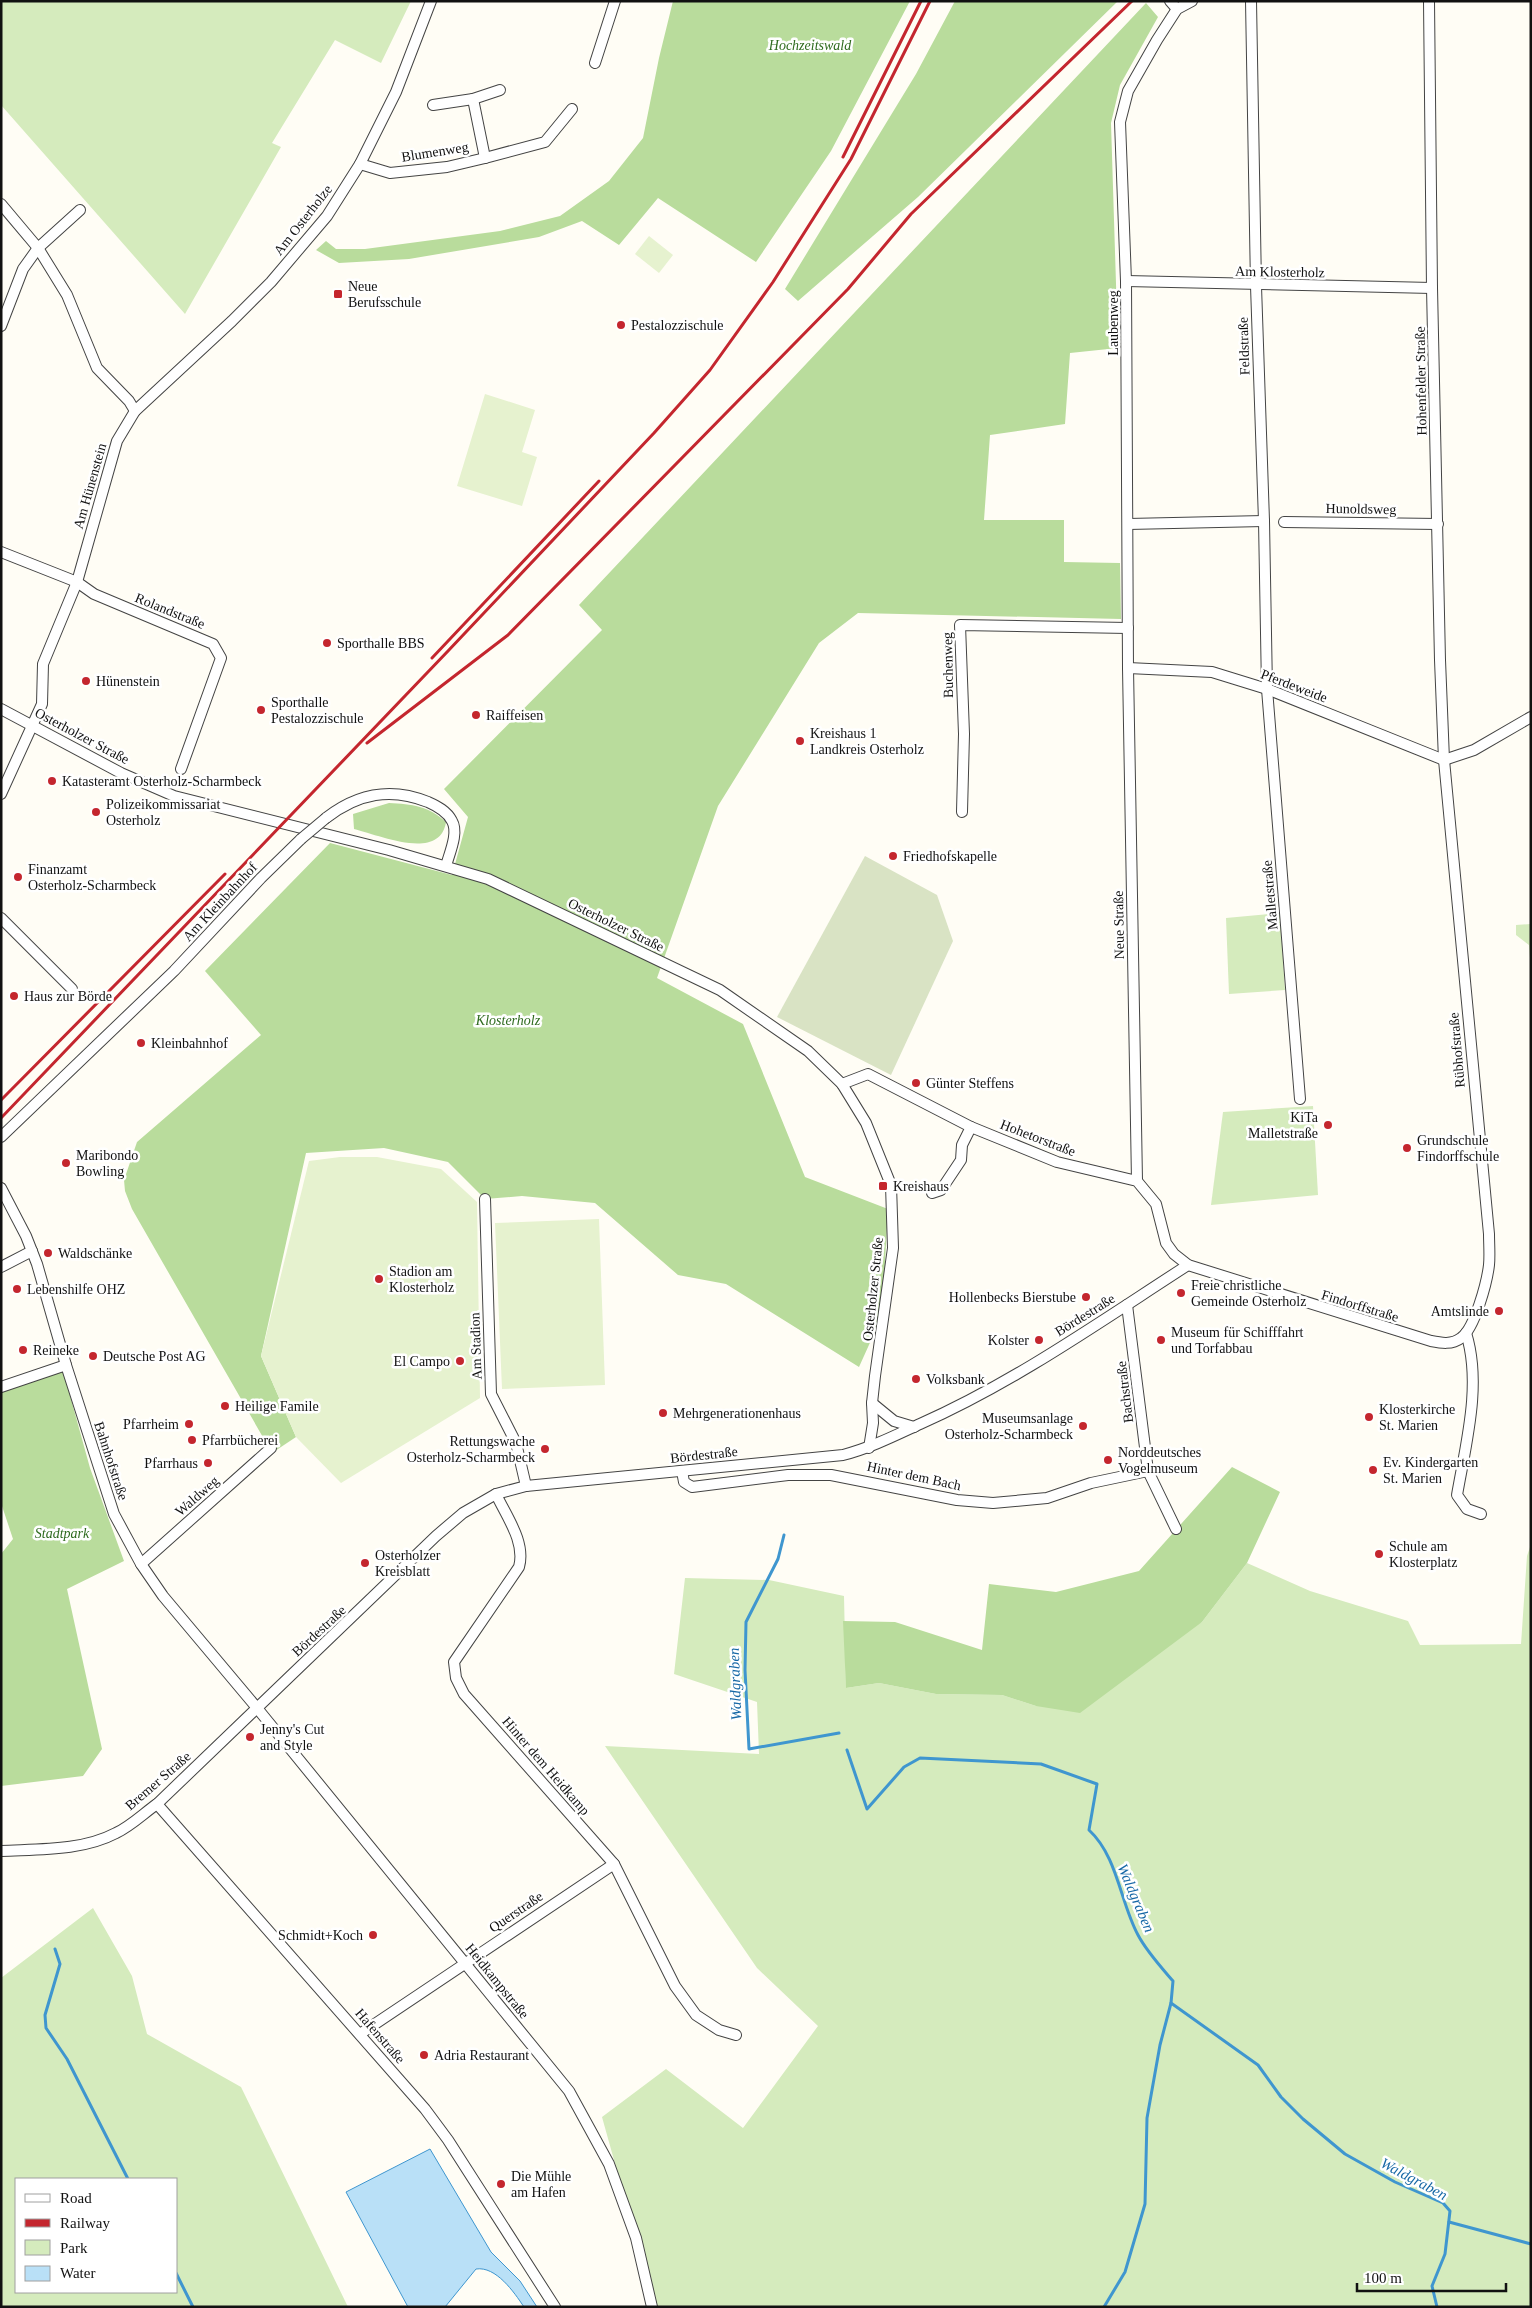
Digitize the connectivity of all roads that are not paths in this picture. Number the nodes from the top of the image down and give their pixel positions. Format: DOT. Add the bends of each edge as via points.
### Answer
graph roads {
  1 [pos="431,1"];
  2 [pos="615,1"];
  3 [pos="1192,1"];
  4 [pos="1252,1"];
  5 [pos="1429,1"];
  6 [pos="1174,5"];
  7 [pos="595,63"];
  8 [pos="500,90"];
  9 [pos="473,99"];
  10 [pos="433,105"];
  11 [pos="572,109"];
  12 [pos="485,158"];
  13 [pos="360,164"];
  14 [pos="1,204"];
  15 [pos="80,210"];
  16 [pos="38,248"];
  17 [pos="1126,282"];
  18 [pos="1256,286"];
  19 [pos="1432,288"];
  20 [pos="1,326"];
  21 [pos="135,411"];
  22 [pos="1264,521"];
  23 [pos="1284,522"];
  24 [pos="1128,524"];
  25 [pos="1438,524"];
  26 [pos="1,552"];
  27 [pos="77,582"];
  28 [pos="1128,628"];
  29 [pos="1128,668"];
  30 [pos="1267,689"];
  31 [pos="1,709"];
  32 [pos="1531,717"];
  33 [pos="34,725"];
  34 [pos="1444,760"];
  35 [pos="181,770"];
  36 [pos="1,794"];
  37 [pos="962,812"];
  38 [pos="446,866"];
  39 [pos="1,918"];
  40 [pos="72,990"];
  41 [pos="842,1084"];
  42 [pos="1300,1099"];
  43 [pos="972,1127"];
  44 [pos="1,1137"];
  45 [pos="1137,1182"];
  46 [pos="1,1188"];
  47 [pos="932,1193"];
  48 [pos="485,1199"];
  49 [pos="32,1251"];
  50 [pos="1188,1265"];
  51 [pos="1,1267"];
  52 [pos="1127,1305"];
  53 [pos="1466,1334"];
  54 [pos="66,1365"];
  55 [pos="1,1387"];
  56 [pos="872,1404"];
  57 [pos="914,1427"];
  58 [pos="271,1448"];
  59 [pos="869,1448"];
  60 [pos="682,1471"];
  61 [pos="1148,1472"];
  62 [pos="526,1486"];
  63 [pos="496,1494"];
  64 [pos="1481,1514"];
  65 [pos="1176,1529"];
  66 [pos="141,1564"];
  67 [pos="258,1708"];
  68 [pos="157,1804"];
  69 [pos="1,1851"];
  70 [pos="614,1864"];
  71 [pos="465,1963"];
  72 [pos="360,2034"];
  73 [pos="736,2035"];
  74 [pos="555,2307"];
  75 [pos="652,2307"];
  1 -- 13 [label="street, Am Osterholze" via="396,92"];
  2 -- 7 [label="street"];
  3 -- 6 [label="street, Laubenweg"];
  4 -- 18 [label="street, Feldstraße"];
  5 -- 19 [label="street, Hohenfelder Straße"];
  6 -- 17 [label="street, Laubenweg" via="1128,91 1120,122"];
  8 -- 9 [label="street"];
  9 -- 10 [label="street"];
  9 -- 12 [label="street, Blumenweg"];
  11 -- 12 [label="street, Blumenweg" via="545,142"];
  12 -- 13 [label="street, Blumenweg" via="447,167 390,173"];
  13 -- 21 [label="street, Am Osterholze" via="327,216 271,282"];
  14 -- 16 [label="street"];
  15 -- 16 [label="street"];
  16 -- 20 [label="street" via="22,269"];
  16 -- 21 [label="street" via="67,295 97,368"];
  17 -- 18 [label="street, Am Klosterholz"];
  17 -- 24 [label="street, Laubenweg"];
  18 -- 19 [label="street, Am Klosterholz"];
  18 -- 22 [label="street, Feldstraße"];
  19 -- 25 [label="street, Hohenfelder Straße"];
  21 -- 27 [label="street, Am Hünenstein" via="118,441"];
  22 -- 24 [label="street"];
  22 -- 30 [label="street, Feldstraße"];
  23 -- 25 [label="street, Hunoldsweg"];
  24 -- 28 [label="street, Laubenweg"];
  25 -- 34 [label="street, Hohenfelder Straße"];
  26 -- 27 [label="street, Rolandstraße"];
  27 -- 33 [label="street, Am Hünenstein" via="43,664 42,704"];
  27 -- 35 [label="street, Rolandstraße" via="94,594 213,644 221,658"];
  28 -- 29 [label="street, Laubenweg"];
  28 -- 37 [label="street, Buchenweg" via="960,625 964,734"];
  29 -- 30 [label="street, Pferdeweide" via="1212,672"];
  29 -- 45 [label="street, Neue Straße"];
  30 -- 34 [label="street, Pferdeweide"];
  30 -- 42 [label="street, Malletstraße"];
  31 -- 33 [label="street, Osterholzer Straße"];
  32 -- 34 [label="street" via="1474,750"];
  33 -- 36 [label="street, Am Hünenstein"];
  33 -- 38 [label="street, Osterholzer Straße" via="121,773 174,796"];
  34 -- 53 [label="street, Rübhofstraße" via="1488,1234 1489,1266 1476,1314"];
  38 -- 41 [label="street, Osterholzer Straße" via="488,880 720,990 808,1051"];
  38 -- 44 [label="street, Am Kleinbahnhof, bridge" via="454,834 453,821 439,807 413,796 392,792 357,800 326,818 261,878 174,971"];
  39 -- 40 [label="street"];
  41 -- 43 [label="street, Hohetorstraße" via="868,1074"];
  41 -- 56 [label="street, Osterholzer Straße" via="866,1123 891,1185 893,1199 893,1248"];
  43 -- 45 [label="street, Hohetorstraße" via="1057,1162"];
  43 -- 47 [label="street" via="962,1145 961,1160 941,1190"];
  45 -- 50 [label="street" via="1156,1204 1166,1243"];
  46 -- 49 [label="street, Bahnhofstraße"];
  48 -- 62 [label="street, Am Stadion" via="491,1394 516,1443"];
  49 -- 51 [label="street"];
  49 -- 54 [label="street, Bahnhofstraße"];
  50 -- 52 [label="street, Bördestraße"];
  50 -- 53 [label="street, Findorffstraße" via="1431,1342 1453,1342"];
  52 -- 57 [label="street, Bördestraße" via="1020,1372"];
  52 -- 61 [label="street, Bachstraße"];
  53 -- 64 [label="street" via="1472,1351 1473,1377 1457,1495 1467,1509"];
  54 -- 55 [label="street"];
  54 -- 66 [label="street, Bahnhofstraße" via="114,1514"];
  56 -- 57 [label="street" via="894,1421"];
  56 -- 59 [label="street, Osterholzer Straße"];
  57 -- 59 [label="street, Bördestraße"];
  58 -- 66 [label="street, Waldweg"];
  59 -- 60 [label="street, Bördestraße" via="842,1455"];
  60 -- 61 [label="street, Hinter dem Bach" via="684,1482 692,1487 788,1475 831,1475 957,1500 993,1503 1047,1498 1090,1483"];
  60 -- 62 [label="street, Bördestraße"];
  61 -- 65 [label="street, Bachstraße"];
  62 -- 63 [label="street, Bördestraße"];
  63 -- 67 [label="street, Bördestraße" via="463,1513 443,1530"];
  63 -- 70 [label="street, Hinter dem Heidkamp" via="522,1556 519,1567 454,1662 456,1678 464,1694"];
  66 -- 67 [label="street, Bahnhofstraße" via="163,1596"];
  67 -- 68 [label="street, Bremer Straße"];
  67 -- 71 [label="street, Heidkampstraße"];
  68 -- 69 [label="street, Bremer Straße" via="117,1833 94,1842"];
  68 -- 72 [label="street, Hafenstraße"];
  70 -- 71 [label="street, Querstraße"];
  70 -- 73 [label="street, Hinter dem Heidkamp" via="675,1986 703,2021"];
  71 -- 72 [label="street, Querstraße"];
  71 -- 75 [label="street, Heidkampstraße" via="569,2091 609,2164 636,2238"];
  72 -- 74 [label="street, Hafenstraße" via="425,2108 448,2140"];
}
